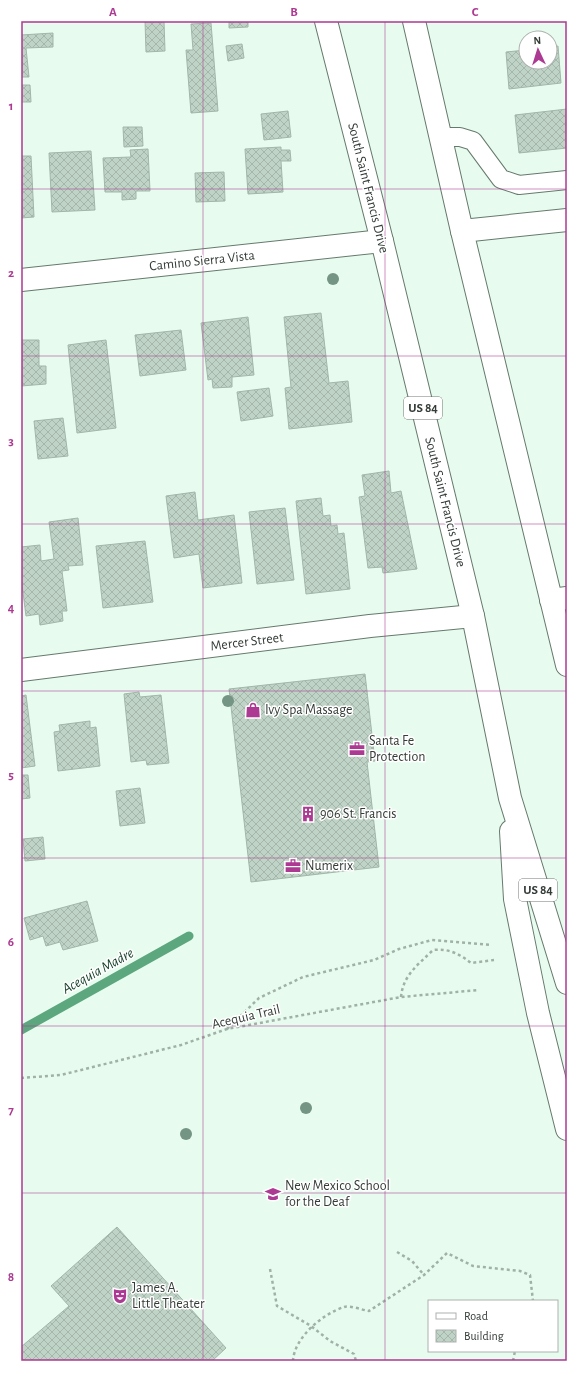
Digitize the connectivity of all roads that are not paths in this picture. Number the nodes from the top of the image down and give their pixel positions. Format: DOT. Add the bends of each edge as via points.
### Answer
graph roads {
  1 [pos="326,21"];
  2 [pos="414,21"];
  3 [pos="441,137"];
  4 [pos="567,180"];
  5 [pos="567,220"];
  6 [pos="462,230"];
  7 [pos="382,241"];
  8 [pos="21,280"];
  9 [pos="559,599"];
  10 [pos="473,616"];
  11 [pos="567,665"];
  12 [pos="21,670"];
  13 [pos="510,798"];
  14 [pos="567,982"];
  15 [pos="567,1129"];
  1 -- 7 [label="main road, South Saint Francis Drive / US 84"];
  2 -- 3 [label="main road"];
  3 -- 4 [label="lane" via="473,141 501,180 519,185"];
  3 -- 6 [label="main road"];
  5 -- 6 [label="main road"];
  6 -- 9 [label="main road"];
  7 -- 8 [label="main road, Camino Sierra Vista"];
  7 -- 10 [label="main road, South Saint Francis Drive / US 84"];
  9 -- 11 [label="main road"];
  10 -- 12 [label="main road, Mercer Street" via="362,627"];
  10 -- 13 [label="main road, South Saint Francis Drive / US 84"];
  13 -- 14 [label="main road, South Saint Francis Drive / US 84"];
  13 -- 15 [label="main road" via="515,899 538,1013"];
}
